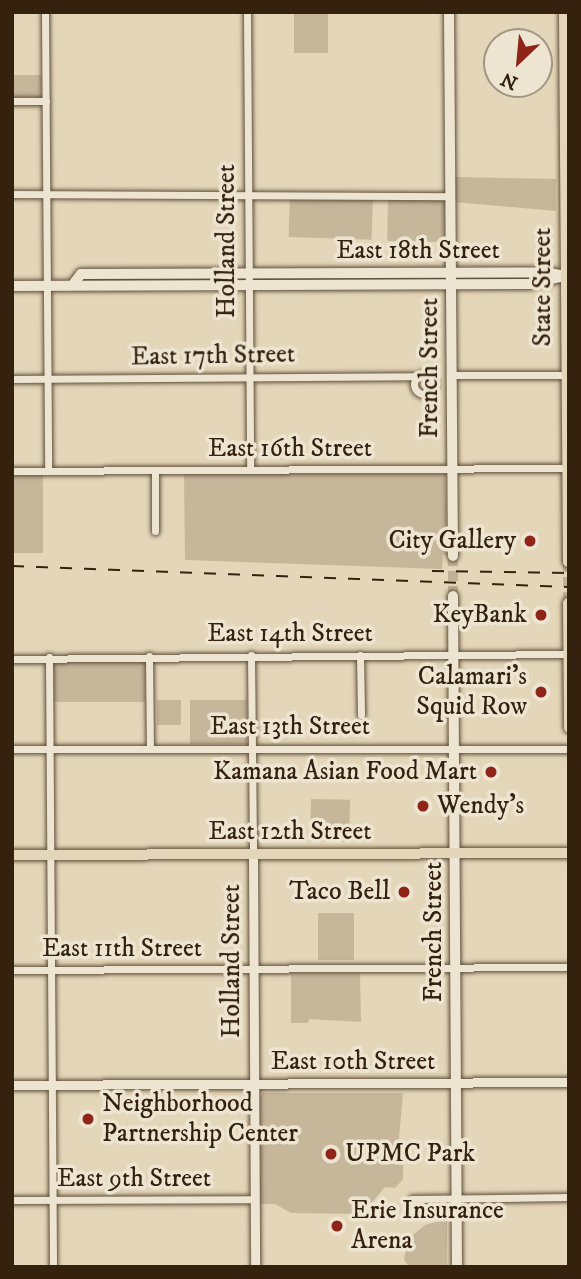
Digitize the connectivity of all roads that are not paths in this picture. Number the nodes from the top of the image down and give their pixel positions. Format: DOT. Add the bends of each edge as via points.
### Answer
graph roads {
  1 [pos="45,12"];
  2 [pos="247,12"];
  3 [pos="449,12"];
  4 [pos="564,12"];
  5 [pos="46,101"];
  6 [pos="12,102"];
  7 [pos="248,192"];
  8 [pos="12,194"];
  9 [pos="46,194"];
  10 [pos="450,196"];
  11 [pos="451,272"];
  12 [pos="248,273"];
  13 [pos="567,276"];
  14 [pos="74,283"];
  15 [pos="248,285"];
  16 [pos="451,285"];
  17 [pos="12,286"];
  18 [pos="47,286"];
  19 [pos="451,375"];
  20 [pos="566,375"];
  21 [pos="415,376"];
  22 [pos="249,377"];
  23 [pos="12,379"];
  24 [pos="48,379"];
  25 [pos="567,468"];
  26 [pos="452,469"];
  27 [pos="155,470"];
  28 [pos="250,470"];
  29 [pos="12,471"];
  30 [pos="48,471"];
  31 [pos="155,531"];
  32 [pos="453,556"];
  33 [pos="568,562"];
  34 [pos="453,596"];
  35 [pos="568,603"];
  36 [pos="453,654"];
  37 [pos="568,654"];
  38 [pos="251,655"];
  39 [pos="360,655"];
  40 [pos="149,656"];
  41 [pos="49,657"];
  42 [pos="12,659"];
  43 [pos="360,715"];
  44 [pos="569,728"];
  45 [pos="252,748"];
  46 [pos="454,748"];
  47 [pos="12,749"];
  48 [pos="50,749"];
  49 [pos="150,749"];
  50 [pos="569,749"];
  51 [pos="454,853"];
  52 [pos="569,853"];
  53 [pos="12,855"];
  54 [pos="50,855"];
  55 [pos="253,855"];
  56 [pos="455,967"];
  57 [pos="569,967"];
  58 [pos="253,969"];
  59 [pos="12,970"];
  60 [pos="51,970"];
  61 [pos="569,1082"];
  62 [pos="254,1083"];
  63 [pos="456,1083"];
  64 [pos="12,1085"];
  65 [pos="52,1085"];
  66 [pos="569,1197"];
  67 [pos="457,1198"];
  68 [pos="255,1199"];
  69 [pos="412,1199"];
  70 [pos="12,1200"];
  71 [pos="53,1200"];
  72 [pos="53,1267"];
  73 [pos="255,1267"];
  74 [pos="457,1267"];
  1 -- 5 [label="street"];
  2 -- 7 [label="street, Holland Street"];
  3 -- 10 [label="main road, French Street"];
  4 -- 13 [label="main road, State Street"];
  5 -- 6 [label="street"];
  5 -- 9 [label="street"];
  7 -- 9 [label="street"];
  7 -- 10 [label="street"];
  7 -- 12 [label="street, Holland Street"];
  8 -- 9 [label="street"];
  9 -- 18 [label="street"];
  10 -- 11 [label="main road, French Street"];
  11 -- 12 [label="main road, East 18th Street"];
  11 -- 13 [label="main road, East 18th Street"];
  11 -- 16 [label="main road, French Street"];
  12 -- 14 [label="main road, East 18th Street" via="81,274"];
  12 -- 15 [label="street, Holland Street"];
  13 -- 16 [label="main road, East 18th Street" via="530,284"];
  13 -- 20 [label="main road, State Street"];
  14 -- 15 [label="main road, East 18th Street"];
  14 -- 18 [label="main road, East 18th Street"];
  15 -- 16 [label="main road, East 18th Street"];
  15 -- 22 [label="street, Holland Street"];
  16 -- 19 [label="main road, French Street"];
  17 -- 18 [label="main road, East 18th Street"];
  18 -- 24 [label="street"];
  19 -- 20 [label="street"];
  19 -- 26 [label="main road, French Street"];
  20 -- 25 [label="main road, State Street"];
  21 -- 22 [label="street, East 17th Street"];
  22 -- 24 [label="street, East 17th Street"];
  22 -- 28 [label="street, Holland Street"];
  23 -- 24 [label="street, East 17th Street"];
  24 -- 30 [label="street"];
  25 -- 26 [label="street, East 16th Street"];
  25 -- 33 [label="main road, State Street"];
  26 -- 28 [label="street, East 16th Street"];
  26 -- 32 [label="main road, French Street"];
  27 -- 28 [label="street, East 16th Street"];
  27 -- 30 [label="street, East 16th Street"];
  27 -- 31 [label="street"];
  29 -- 30 [label="street, East 16th Street"];
  34 -- 36 [label="main road, French Street"];
  35 -- 37 [label="main road"];
  36 -- 37 [label="street, East 14th Street"];
  36 -- 39 [label="street, East 14th Street"];
  36 -- 46 [label="main road, French Street"];
  37 -- 44 [label="main road"];
  38 -- 39 [label="street, East 14th Street"];
  38 -- 40 [label="street, East 14th Street"];
  38 -- 45 [label="street, Holland Street"];
  39 -- 43 [label="street"];
  40 -- 41 [label="street, East 14th Street"];
  40 -- 49 [label="street"];
  41 -- 42 [label="street, East 14th Street"];
  41 -- 48 [label="street"];
  45 -- 46 [label="street, East 13th Street"];
  45 -- 49 [label="street, East 13th Street"];
  45 -- 55 [label="street, Holland Street"];
  46 -- 50 [label="street, East 13th Street"];
  46 -- 51 [label="main road, French Street"];
  47 -- 48 [label="street, East 13th Street"];
  48 -- 49 [label="street, East 13th Street"];
  48 -- 54 [label="street"];
  51 -- 52 [label="main road, East 12th Street"];
  51 -- 55 [label="main road, East 12th Street"];
  51 -- 56 [label="main road, French Street"];
  53 -- 54 [label="main road, East 12th Street"];
  54 -- 55 [label="main road, East 12th Street"];
  54 -- 60 [label="street"];
  55 -- 58 [label="street, Holland Street"];
  56 -- 57 [label="street, East 11th Street"];
  56 -- 58 [label="street, East 11th Street"];
  56 -- 63 [label="main road, French Street"];
  58 -- 60 [label="street, East 11th Street"];
  58 -- 62 [label="street, Holland Street"];
  59 -- 60 [label="street, East 11th Street"];
  60 -- 65 [label="street"];
  61 -- 63 [label="street, East 10th Street"];
  62 -- 63 [label="street, East 10th Street"];
  62 -- 65 [label="street, East 10th Street"];
  62 -- 68 [label="street, Holland Street"];
  63 -- 67 [label="main road, French Street"];
  64 -- 65 [label="street, East 10th Street"];
  65 -- 71 [label="street"];
  66 -- 67 [label="street"];
  67 -- 69 [label="street"];
  67 -- 74 [label="main road, French Street"];
  68 -- 71 [label="street, East 9th Street"];
  68 -- 73 [label="street, Holland Street"];
  70 -- 71 [label="street, East 9th Street"];
  71 -- 72 [label="street"];
}
